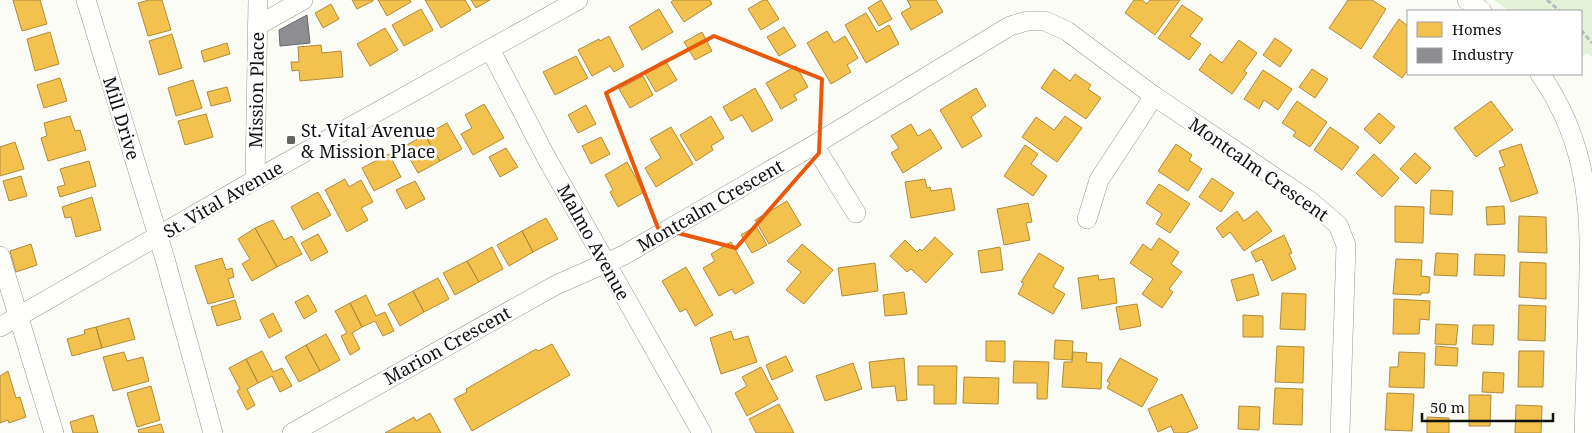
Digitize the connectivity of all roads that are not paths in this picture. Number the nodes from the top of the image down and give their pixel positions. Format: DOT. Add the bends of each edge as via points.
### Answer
graph roads {
  1 [pos="86,0"];
  2 [pos="258,0"];
  3 [pos="303,0"];
  4 [pos="578,0"];
  5 [pos="1467,0"];
  6 [pos="1481,10"];
  7 [pos="257,26"];
  8 [pos="490,49"];
  9 [pos="1541,75"];
  10 [pos="1154,96"];
  11 [pos="814,145"];
  12 [pos="255,180"];
  13 [pos="856,213"];
  14 [pos="1087,219"];
  15 [pos="158,236"];
  16 [pos="0,256"];
  17 [pos="605,262"];
  18 [pos="18,317"];
  19 [pos="0,327"];
  20 [pos="54,433"];
  21 [pos="213,433"];
  22 [pos="292,433"];
  23 [pos="702,433"];
  24 [pos="1340,433"];
  25 [pos="1584,433"];
  1 -- 15 [label="street, Mill Drive"];
  2 -- 7 [label="street, Mission Place"];
  3 -- 7 [label="street"];
  4 -- 8 [label="street, St. Vital Avenue"];
  5 -- 6 [label="street"];
  7 -- 12 [label="street, Mission Place"];
  8 -- 12 [label="street, St. Vital Avenue"];
  8 -- 17 [label="street, Malmo Avenue"];
  9 -- 25 [label="street" via="1568,125 1584,173 1588,198 1590,248"];
  10 -- 11 [label="street, Montcalm Crescent" via="1067,31 1045,21 1028,21 1010,26"];
  10 -- 14 [label="street" via="1099,180"];
  10 -- 24 [label="street, Montcalm Crescent" via="1310,201 1338,225 1346,245"];
  11 -- 13 [label="street"];
  11 -- 17 [label="street, Montcalm Crescent" via="624,255"];
  12 -- 15 [label="street, St. Vital Avenue"];
  15 -- 18 [label="street, St. Vital Avenue"];
  15 -- 21 [label="street"];
  16 -- 18 [label="street"];
  17 -- 22 [label="street, Marion Crescent" via="556,285"];
  17 -- 23 [label="street, Malmo Avenue"];
  18 -- 19 [label="street, St. Vital Avenue"];
  18 -- 20 [label="street"];
}
